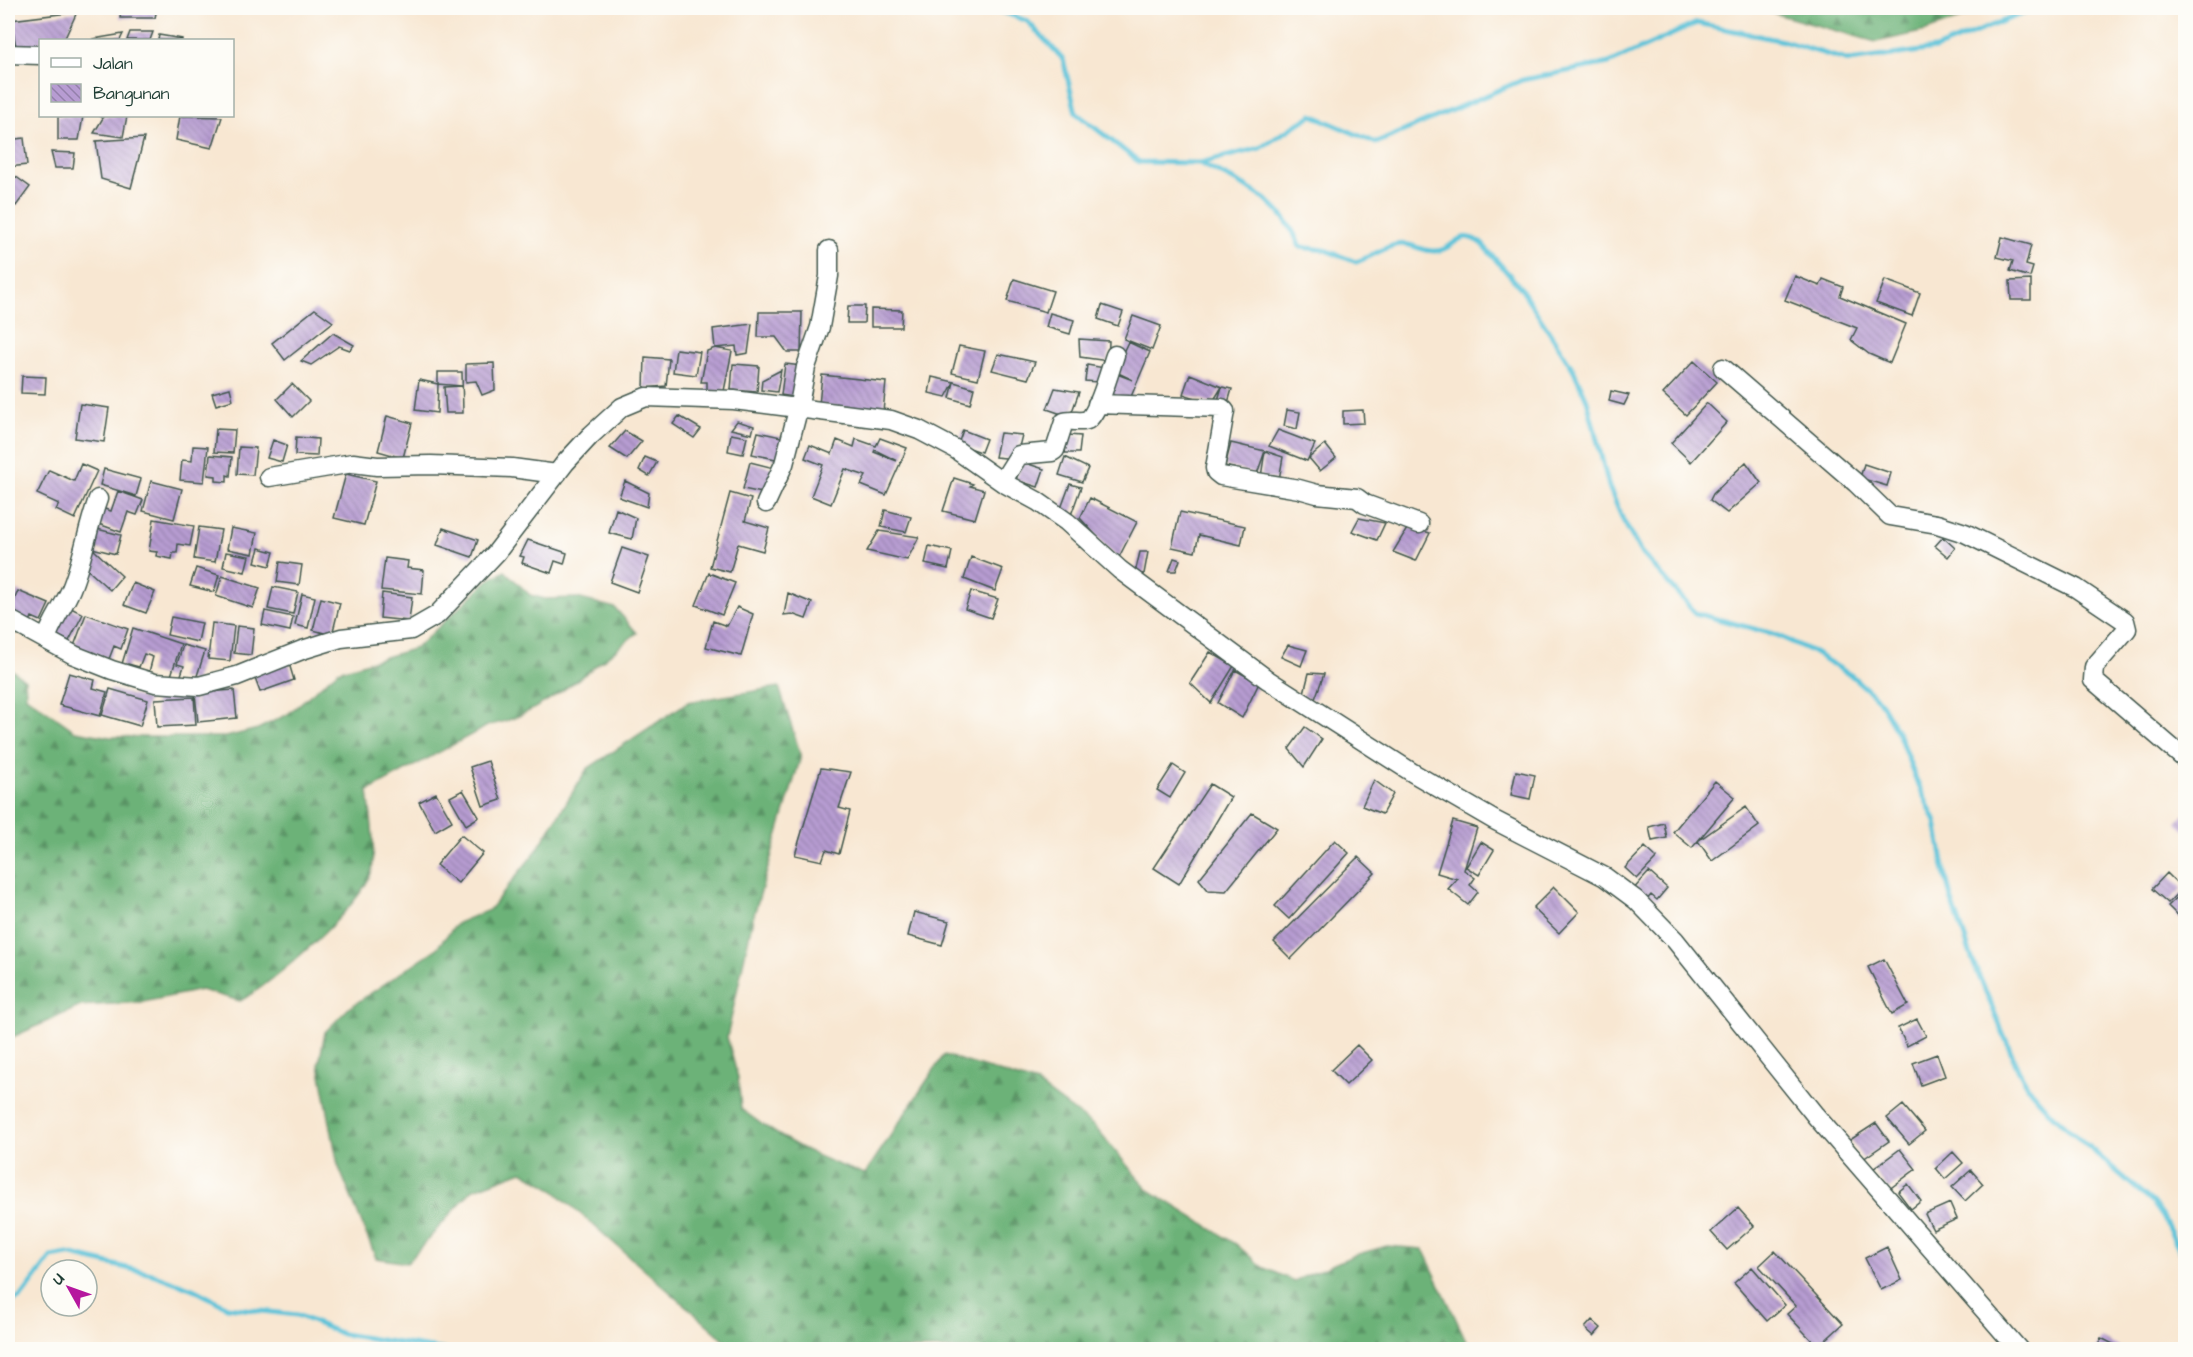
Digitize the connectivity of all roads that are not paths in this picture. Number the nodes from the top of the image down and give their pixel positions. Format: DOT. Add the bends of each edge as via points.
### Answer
graph roads {
  1 [pos="8,54"];
  2 [pos="39,55"];
  3 [pos="829,250"];
  4 [pos="1115,355"];
  5 [pos="1724,368"];
  6 [pos="1097,404"];
  7 [pos="798,410"];
  8 [pos="556,474"];
  9 [pos="269,477"];
  10 [pos="1002,482"];
  11 [pos="98,499"];
  12 [pos="766,503"];
  13 [pos="1419,524"];
  14 [pos="8,619"];
  15 [pos="46,639"];
  16 [pos="2186,760"];
  17 [pos="2019,1350"];
  1 -- 2 [label="street"];
  3 -- 7 [label="street" via="825,301"];
  4 -- 6 [label="street"];
  5 -- 16 [label="street" via="1890,516 1965,533 2076,588 2125,621 2127,629 2094,667 2093,680"];
  6 -- 10 [label="street" via="1086,421 1064,422 1052,452 1019,455"];
  6 -- 13 [label="street" via="1222,408 1225,411 1215,468 1221,476 1357,498"];
  7 -- 8 [label="street" via="734,400 646,397 622,407"];
  7 -- 10 [label="street" via="891,420 954,449"];
  7 -- 12 [label="street" via="784,464"];
  8 -- 9 [label="street" via="512,468 353,463"];
  8 -- 15 [label="street" via="468,585 437,615 411,630 341,638 199,686 155,683 112,670"];
  10 -- 17 [label="street" via="1067,522 1120,570 1268,680 1413,773 1605,877 1636,900 1675,939 1815,1115"];
  11 -- 15 [label="street" via="71,591"];
  14 -- 15 [label="street"];
}
